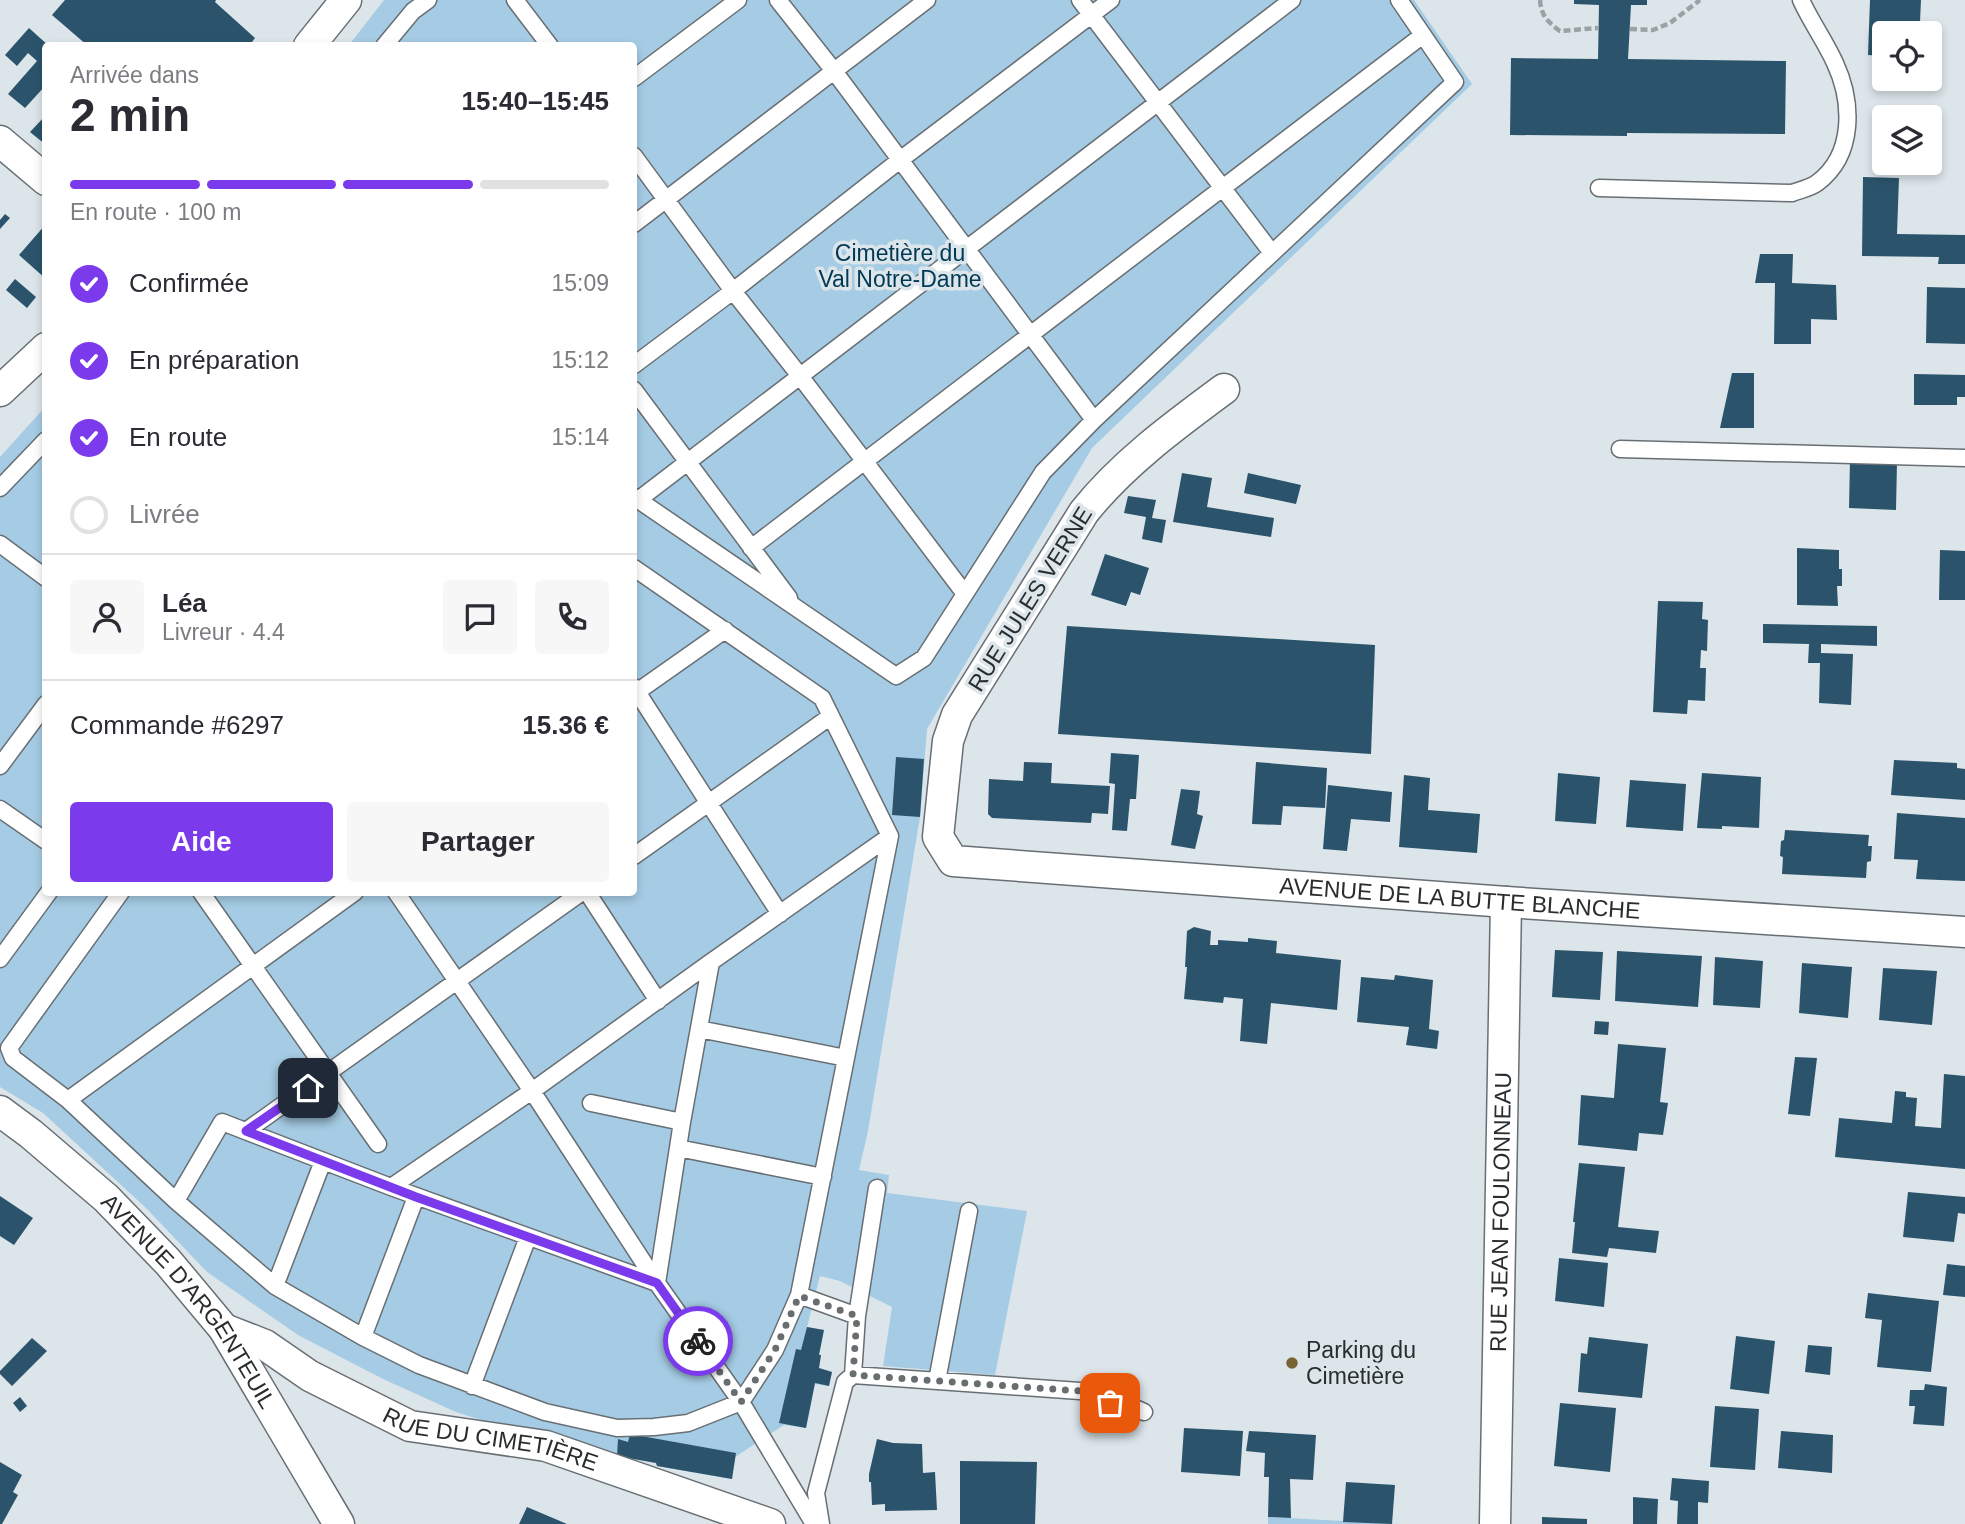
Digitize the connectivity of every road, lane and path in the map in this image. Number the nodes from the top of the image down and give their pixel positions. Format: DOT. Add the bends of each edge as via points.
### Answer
graph roads {
  1 [pos="346,0"];
  2 [pos="428,0"];
  3 [pos="515,0"];
  4 [pos="738,0"];
  5 [pos="778,0"];
  6 [pos="927,0"];
  7 [pos="1080,0"];
  8 [pos="1111,0"];
  9 [pos="1292,0"];
  10 [pos="1399,0"];
  11 [pos="1540,0"];
  12 [pos="1700,0"];
  13 [pos="1801,0"];
  14 [pos="1091,15"];
  15 [pos="1598,28"];
  16 [pos="1630,29"];
  17 [pos="1423,35"];
  18 [pos="312,42"];
  19 [pos="387,42"];
  20 [pos="547,42"];
  21 [pos="834,71"];
  22 [pos="637,76"];
  23 [pos="1158,102"];
  24 [pos="0,141"];
  25 [pos="637,160"];
  26 [pos="900,160"];
  27 [pos="42,177"];
  28 [pos="1223,188"];
  29 [pos="1599,188"];
  30 [pos="666,199"];
  31 [pos="637,222"];
  32 [pos="967,249"];
  33 [pos="1272,253"];
  34 [pos="733,291"];
  35 [pos="1030,335"];
  36 [pos="42,352"];
  37 [pos="637,363"];
  38 [pos="800,376"];
  39 [pos="1224,389"];
  40 [pos="0,391"];
  41 [pos="637,394"];
  42 [pos="1094,420"];
  43 [pos="42,444"];
  44 [pos="1620,449"];
  45 [pos="1965,458"];
  46 [pos="865,461"];
  47 [pos="688,462"];
  48 [pos="0,488"];
  49 [pos="637,497"];
  50 [pos="637,499"];
  51 [pos="0,544"];
  52 [pos="751,548"];
  53 [pos="637,570"];
  54 [pos="42,575"];
  55 [pos="965,594"];
  56 [pos="798,609"];
  57 [pos="725,630"];
  58 [pos="637,690"];
  59 [pos="637,694"];
  60 [pos="42,709"];
  61 [pos="831,716"];
  62 [pos="0,766"];
  63 [pos="708,803"];
  64 [pos="0,809"];
  65 [pos="890,836"];
  66 [pos="42,838"];
  67 [pos="637,854"];
  68 [pos="953,861"];
  69 [pos="46,896"];
  70 [pos="118,896"];
  71 [pos="204,896"];
  72 [pos="349,896"];
  73 [pos="399,896"];
  74 [pos="579,896"];
  75 [pos="588,896"];
  76 [pos="1506,902"];
  77 [pos="780,914"];
  78 [pos="1965,932"];
  79 [pos="0,959"];
  80 [pos="711,962"];
  81 [pos="253,966"];
  82 [pos="457,981"];
  83 [pos="658,1001"];
  84 [pos="699,1029"];
  85 [pos="846,1058"];
  86 [pos="328,1073"];
  87 [pos="533,1091"];
  88 [pos="68,1100"];
  89 [pos="592,1103"];
  90 [pos="0,1111"];
  91 [pos="682,1122"];
  92 [pos="246,1131"];
  93 [pos="378,1144"];
  94 [pos="678,1148"];
  95 [pos="323,1161"];
  96 [pos="823,1177"];
  97 [pos="391,1188"];
  98 [pos="877,1188"];
  99 [pos="416,1197"];
  100 [pos="176,1200"];
  101 [pos="969,1211"];
  102 [pos="528,1237"];
  103 [pos="657,1283"];
  104 [pos="275,1286"];
  105 [pos="799,1296"];
  106 [pos="857,1316"];
  107 [pos="224,1329"];
  108 [pos="363,1337"];
  109 [pos="293,1364"];
  110 [pos="853,1375"];
  111 [pos="937,1381"];
  112 [pos="472,1386"];
  113 [pos="261,1393"];
  114 [pos="741,1402"];
  115 [pos="1144,1412"];
  116 [pos="339,1524"];
  117 [pos="770,1524"];
  118 [pos="814,1524"];
  119 [pos="821,1524"];
  120 [pos="1495,1524"];
  1 -- 18 [label="street"];
  2 -- 19 [label="lane"];
  3 -- 20 [label="lane"];
  4 -- 22 [label="lane"];
  5 -- 21 [label="lane"];
  6 -- 21 [label="lane"];
  7 -- 14 [label="lane"];
  8 -- 14 [label="lane"];
  9 -- 23 [label="lane"];
  10 -- 17 [label="lane"];
  11 -- 15 [label="path" via="1541,11 1560,31"];
  12 -- 16 [label="path" via="1670,23 1653,30"];
  13 -- 29 [label="lane" via="1836,64 1846,94 1844,147 1835,165 1816,184 1792,193"];
  14 -- 23 [label="lane"];
  14 -- 26 [label="lane"];
  17 -- 28 [label="lane"];
  17 -- 33 [label="lane" via="1455,82"];
  21 -- 26 [label="lane"];
  21 -- 30 [label="lane"];
  23 -- 28 [label="lane"];
  23 -- 32 [label="lane"];
  24 -- 27 [label="street"];
  25 -- 30 [label="lane"];
  26 -- 32 [label="lane"];
  26 -- 34 [label="lane"];
  28 -- 33 [label="lane"];
  28 -- 35 [label="lane"];
  30 -- 31 [label="lane"];
  30 -- 34 [label="lane"];
  32 -- 35 [label="lane"];
  32 -- 38 [label="lane"];
  33 -- 42 [label="lane"];
  34 -- 37 [label="lane"];
  34 -- 38 [label="lane"];
  35 -- 42 [label="lane"];
  35 -- 46 [label="lane"];
  36 -- 40 [label="street"];
  38 -- 46 [label="lane"];
  38 -- 47 [label="lane"];
  39 -- 68 [label="street, RUE JULES VERNE" via="1169,430 1101,491 957,715 948,741 938,837"];
  41 -- 47 [label="lane"];
  42 -- 55 [label="lane" via="1044,472"];
  43 -- 48 [label="lane"];
  44 -- 45 [label="lane"];
  46 -- 52 [label="lane"];
  46 -- 55 [label="lane"];
  47 -- 49 [label="lane"];
  47 -- 52 [label="lane"];
  50 -- 56 [label="lane"];
  51 -- 54 [label="lane"];
  52 -- 56 [label="lane"];
  53 -- 57 [label="lane"];
  55 -- 56 [label="lane" via="924,658 896,676"];
  57 -- 58 [label="lane"];
  57 -- 61 [label="lane" via="822,698"];
  59 -- 63 [label="lane"];
  60 -- 62 [label="lane"];
  61 -- 63 [label="lane"];
  61 -- 65 [label="lane"];
  63 -- 67 [label="lane"];
  63 -- 77 [label="lane"];
  64 -- 66 [label="lane"];
  65 -- 77 [label="lane"];
  65 -- 85 [label="lane"];
  68 -- 76 [label="street, AVENUE DE LA BUTTE BLANCHE"];
  69 -- 79 [label="lane"];
  70 -- 88 [label="lane" via="9,1048 13,1058"];
  71 -- 81 [label="lane"];
  72 -- 81 [label="lane"];
  73 -- 82 [label="lane"];
  74 -- 82 [label="lane"];
  75 -- 83 [label="lane"];
  76 -- 78 [label="street, AVENUE DE LA BUTTE BLANCHE"];
  76 -- 120 [label="street, RUE JEAN FOULONNEAU"];
  77 -- 80 [label="lane"];
  80 -- 83 [label="lane"];
  80 -- 84 [label="lane"];
  81 -- 86 [label="lane"];
  81 -- 88 [label="lane"];
  82 -- 86 [label="lane"];
  82 -- 87 [label="lane"];
  83 -- 87 [label="lane"];
  84 -- 85 [label="lane"];
  84 -- 91 [label="lane"];
  85 -- 96 [label="lane"];
  86 -- 92 [label="lane"];
  86 -- 93 [label="lane"];
  87 -- 97 [label="lane"];
  87 -- 103 [label="lane"];
  88 -- 100 [label="lane"];
  89 -- 91 [label="lane"];
  90 -- 107 [label="street, AVENUE D'ARGENTEUIL" via="106,1198"];
  91 -- 94 [label="lane"];
  92 -- 95 [label="lane"];
  92 -- 100 [label="lane" via="222,1122"];
  94 -- 96 [label="lane"];
  94 -- 103 [label="lane"];
  95 -- 97 [label="lane"];
  95 -- 104 [label="lane"];
  96 -- 105 [label="lane"];
  97 -- 99 [label="lane"];
  98 -- 106 [label="lane"];
  99 -- 102 [label="lane"];
  99 -- 108 [label="lane"];
  100 -- 104 [label="lane"];
  101 -- 111 [label="lane"];
  102 -- 103 [label="lane"];
  102 -- 112 [label="lane"];
  103 -- 114 [label="lane"];
  104 -- 108 [label="lane"];
  105 -- 106 [label="lane"];
  105 -- 114 [label="lane" via="775,1350"];
  106 -- 110 [label="lane"];
  107 -- 109 [label="street, RUE DU CIMETIÈRE" via="265,1345"];
  107 -- 113 [label="street, AVENUE D'ARGENTEUIL"];
  108 -- 112 [label="lane"];
  109 -- 113 [label="street"];
  109 -- 117 [label="street, RUE DU CIMETIÈRE" via="410,1426 546,1446"];
  110 -- 111 [label="lane"];
  110 -- 119 [label="lane" via="845,1382 816,1493"];
  111 -- 115 [label="lane" via="1094,1392 1110,1403"];
  112 -- 114 [label="lane" via="545,1412 617,1428 688,1423"];
  113 -- 116 [label="street, AVENUE D'ARGENTEUIL"];
  114 -- 118 [label="lane"];
}
